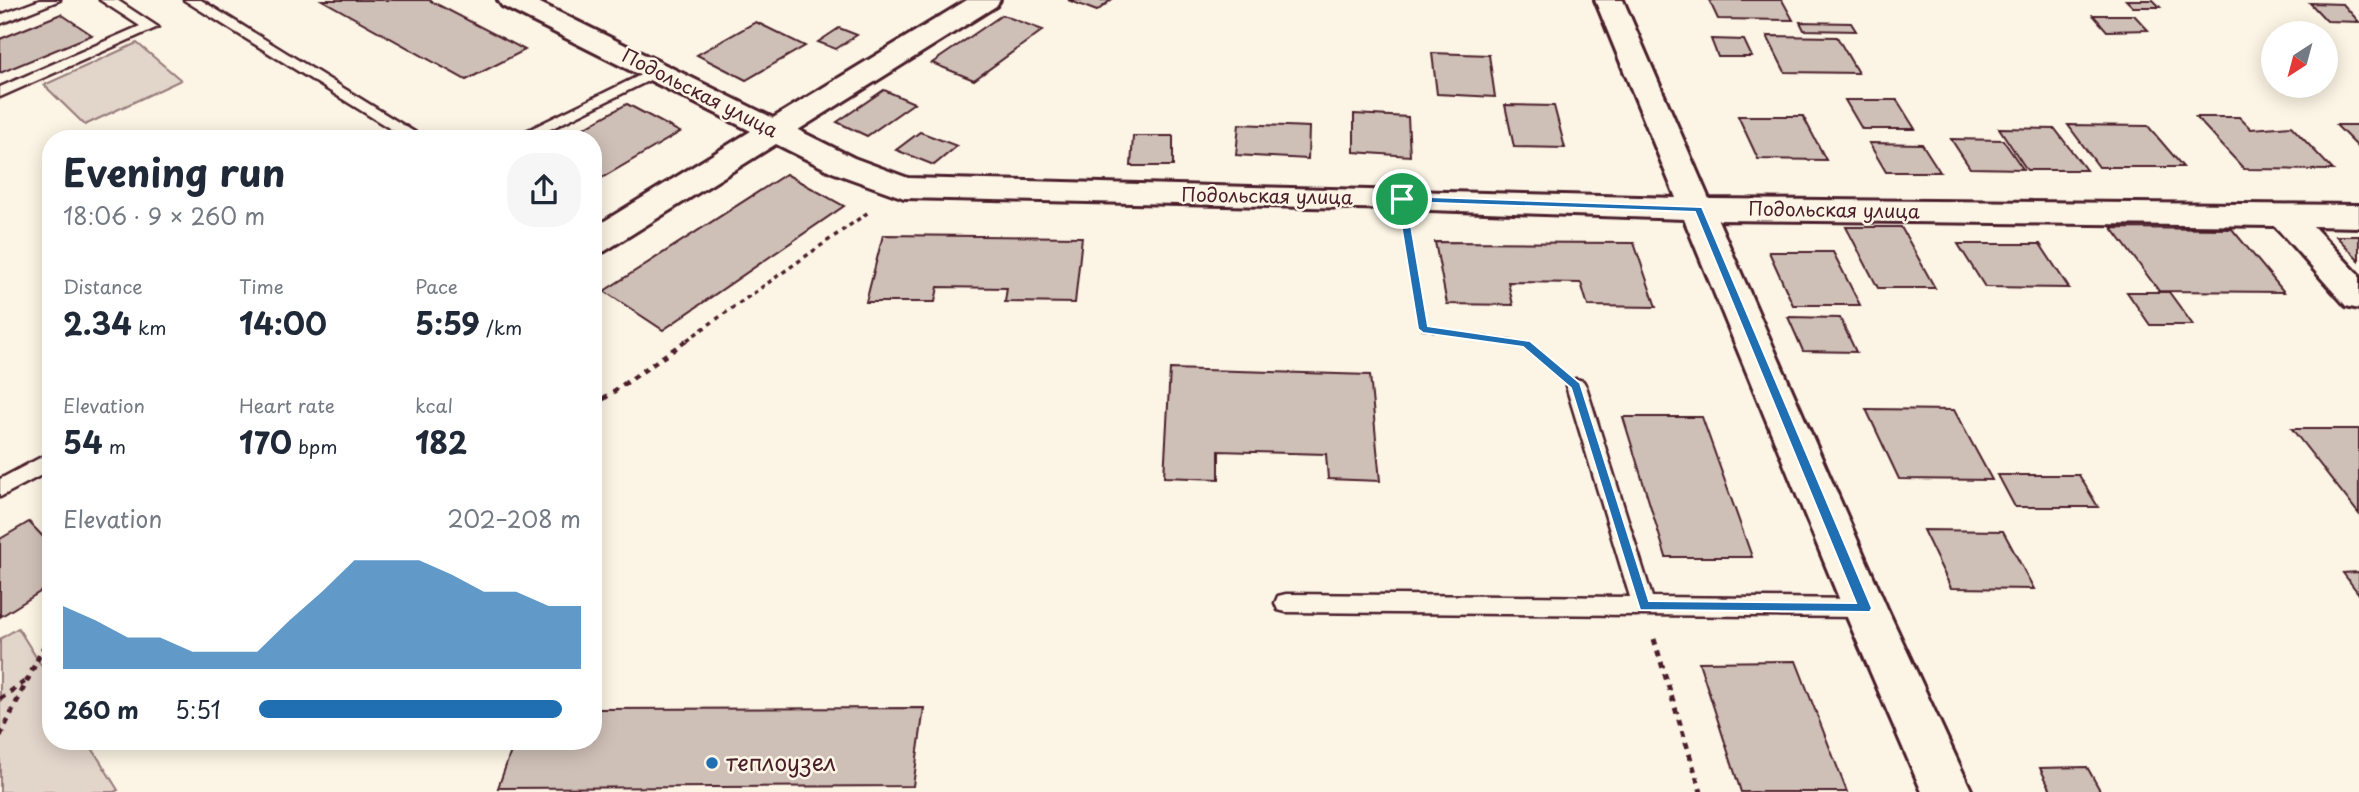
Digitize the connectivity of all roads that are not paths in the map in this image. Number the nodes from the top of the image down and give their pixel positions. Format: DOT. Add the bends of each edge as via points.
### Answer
graph roads {
  1 [pos="53,0"];
  2 [pos="107,0"];
  3 [pos="191,0"];
  4 [pos="512,0"];
  5 [pos="986,0"];
  6 [pos="1609,0"];
  7 [pos="0,20"];
  8 [pos="657,71"];
  9 [pos="0,92"];
  10 [pos="403,130"];
  11 [pos="536,130"];
  12 [pos="776,132"];
  13 [pos="1698,209"];
  14 [pos="2284,215"];
  15 [pos="2359,216"];
  16 [pos="602,238"];
  17 [pos="2359,297"];
  18 [pos="1576,386"];
  19 [pos="42,465"];
  20 [pos="0,489"];
  21 [pos="1286,603"];
  22 [pos="1644,606"];
  23 [pos="1865,608"];
  24 [pos="1947,792"];
  1 -- 7 [label="lane"];
  2 -- 9 [label="lane" via="151,27"];
  3 -- 10 [label="lane"];
  4 -- 8 [label="street, Подольская улица"];
  5 -- 12 [label="street"];
  6 -- 13 [label="street"];
  8 -- 11 [label="lane"];
  8 -- 12 [label="street, Подольская улица"];
  12 -- 13 [label="street, Подольская улица" via="904,188"];
  12 -- 16 [label="street"];
  13 -- 14 [label="street, Подольская улица"];
  13 -- 23 [label="street"];
  14 -- 15 [label="street, Подольская улица"];
  14 -- 17 [label="street"];
  18 -- 22 [label="lane"];
  19 -- 20 [label="lane"];
  21 -- 22 [label="lane"];
  22 -- 23 [label="lane"];
  23 -- 24 [label="street"];
}
